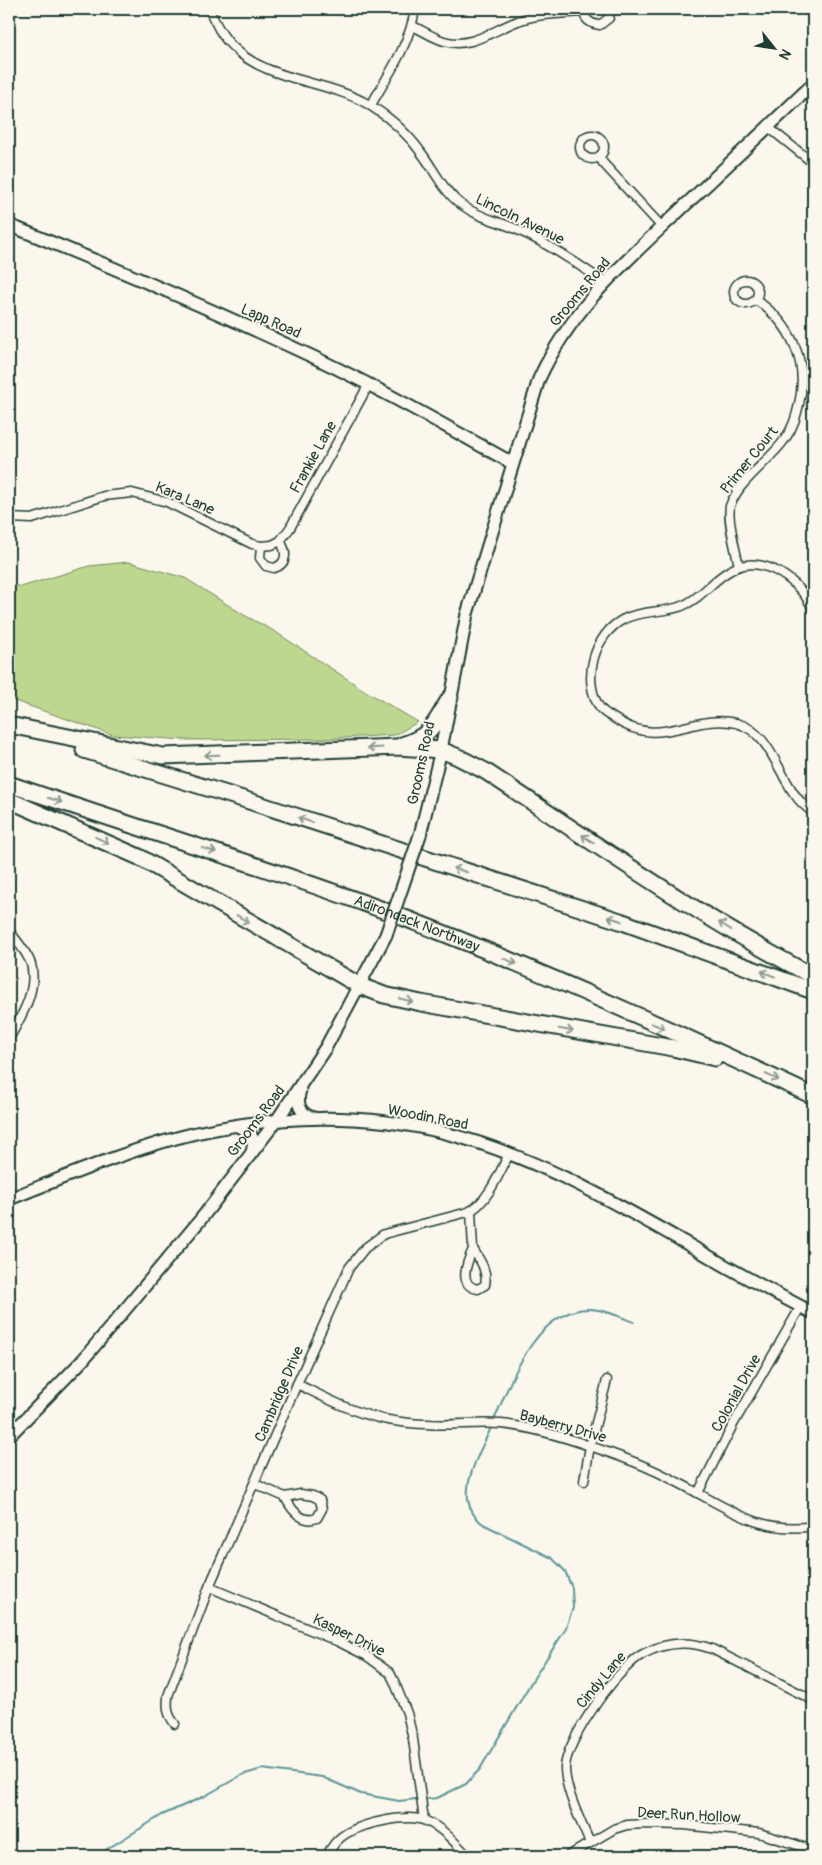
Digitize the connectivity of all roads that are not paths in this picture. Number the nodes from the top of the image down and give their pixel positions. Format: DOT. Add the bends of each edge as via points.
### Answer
graph roads {
  1 [pos="209,9"];
  2 [pos="415,9"];
  3 [pos="611,9"];
  4 [pos="584,10"];
  5 [pos="413,26"];
  6 [pos="813,84"];
  7 [pos="370,106"];
  8 [pos="768,127"];
  9 [pos="599,156"];
  10 [pos="813,163"];
  11 [pos="9,225"];
  12 [pos="662,227"];
  13 [pos="605,282"];
  14 [pos="756,300"];
  15 [pos="369,384"];
  16 [pos="512,463"];
  17 [pos="9,518"];
  18 [pos="280,541"];
  19 [pos="261,546"];
  20 [pos="739,566"];
  21 [pos="813,610"];
  22 [pos="450,698"];
  23 [pos="9,725"];
  24 [pos="398,746"];
  25 [pos="441,750"];
  26 [pos="9,784"];
  27 [pos="9,800"];
  28 [pos="813,812"];
  29 [pos="9,931"];
  30 [pos="813,976"];
  31 [pos="360,986"];
  32 [pos="813,992"];
  33 [pos="9,1039"];
  34 [pos="747,1066"];
  35 [pos="302,1085"];
  36 [pos="813,1096"];
  37 [pos="315,1118"];
  38 [pos="277,1120"];
  39 [pos="237,1126"];
  40 [pos="252,1153"];
  41 [pos="509,1154"];
  42 [pos="9,1199"];
  43 [pos="471,1211"];
  44 [pos="473,1249"];
  45 [pos="801,1306"];
  46 [pos="813,1313"];
  47 [pos="607,1380"];
  48 [pos="297,1384"];
  49 [pos="9,1436"];
  50 [pos="590,1446"];
  51 [pos="584,1482"];
  52 [pos="255,1484"];
  53 [pos="698,1493"];
  54 [pos="285,1497"];
  55 [pos="813,1526"];
  56 [pos="209,1587"];
  57 [pos="813,1700"];
  58 [pos="175,1724"];
  59 [pos="424,1820"];
  60 [pos="590,1843"];
  61 [pos="813,1850"];
  62 [pos="327,1856"];
  63 [pos="468,1856"];
  64 [pos="568,1856"];
  1 -- 7 [label="street, Lincoln Avenue" via="233,48 252,62 348,94"];
  2 -- 5 [label="street"];
  3 -- 4 [label="street" via="609,18 600,25 589,22"];
  4 -- 5 [label="street" via="518,21 464,44 443,41"];
  5 -- 7 [label="street"];
  6 -- 8 [label="street, Grooms Road"];
  7 -- 13 [label="street, Lincoln Avenue" via="403,130 443,187 461,204 483,217 517,229"];
  8 -- 10 [label="street"];
  8 -- 12 [label="street, Grooms Road"];
  9 -- 12 [label="street"];
  11 -- 15 [label="street, Lapp Road" via="295,348"];
  12 -- 13 [label="street, Grooms Road"];
  13 -- 16 [label="street, Grooms Road" via="577,315 549,357"];
  14 -- 20 [label="street, Primer Court" via="770,309 786,328 799,354 803,381 792,429 748,479 731,505 729,511"];
  15 -- 16 [label="street, Lapp Road"];
  15 -- 18 [label="street, Frankie Lane"];
  16 -- 22 [label="street, Grooms Road" via="467,614"];
  17 -- 19 [label="street, Kara Lane" via="32,518 104,496 132,493 167,502"];
  18 -- 19 [label="street"];
  18 -- 19 [label="street" via="285,560 274,568 262,562"];
  20 -- 21 [label="street" via="760,566 777,572 800,588"];
  20 -- 28 [label="street" via="724,574 692,601 618,622 595,651 592,664 594,691 604,712 638,731 661,732 726,722 742,726 758,736 793,793"];
  22 -- 24 [label="highway" via="424,736"];
  22 -- 25 [label="street, Grooms Road"];
  24 -- 23 [label="highway, one-way" via="163,756"];
  32 -- 23 [label="highway, one-way" via="620,921"];
  24 -- 25 [label="highway"];
  30 -- 25 [label="highway, one-way" via="738,935 485,771"];
  25 -- 31 [label="street, Grooms Road, bridge" via="420,835 386,935"];
  26 -- 34 [label="highway, Adirondack Northway, one-way" via="407,919"];
  27 -- 31 [label="highway, one-way" via="139,857"];
  29 -- 33 [label="street" via="21,946 32,976 28,1003"];
  31 -- 34 [label="highway, one-way" via="421,1003 673,1048"];
  31 -- 35 [label="street, Grooms Road"];
  34 -- 36 [label="highway, Adirondack Northway, one-way"];
  35 -- 37 [label="street" via="299,1106 303,1114"];
  35 -- 38 [label="street, Grooms Road"];
  37 -- 38 [label="street, Woodin Road"];
  37 -- 41 [label="street, Woodin Road" via="420,1127"];
  38 -- 39 [label="street, Woodin Road"];
  38 -- 40 [label="street, Grooms Road"];
  39 -- 40 [label="street" via="247,1129 252,1136"];
  39 -- 42 [label="street, Woodin Road" via="193,1134 113,1158"];
  40 -- 49 [label="street, Grooms Road" via="82,1361"];
  41 -- 43 [label="street" via="485,1197"];
  41 -- 45 [label="street, Woodin Road" via="578,1184"];
  43 -- 44 [label="street"];
  43 -- 48 [label="street, Cambridge Drive" via="384,1234 365,1248 350,1268"];
  44 -- 44 [label="street" via="485,1273 485,1285 478,1289 467,1284 465,1278"];
  45 -- 46 [label="street, Woodin Road"];
  45 -- 53 [label="street, Colonial Drive"];
  47 -- 50 [label="street"];
  48 -- 50 [label="street, Bayberry Drive" via="341,1406 386,1419 427,1424 502,1424 541,1431"];
  48 -- 52 [label="street, Cambridge Drive"];
  50 -- 51 [label="street"];
  50 -- 53 [label="street, Bayberry Drive" via="629,1459"];
  52 -- 54 [label="street"];
  52 -- 56 [label="street, Cambridge Drive"];
  53 -- 55 [label="street, Bayberry Drive" via="753,1522 788,1528"];
  54 -- 54 [label="street" via="313,1496 322,1504 320,1515 312,1520 302,1518"];
  56 -- 58 [label="street, Cambridge Drive" via="168,1696 167,1708"];
  56 -- 59 [label="street, Kasper Drive" via="339,1642 367,1656 390,1673 407,1713"];
  57 -- 60 [label="street, Cindy Lane" via="699,1644 668,1644 632,1661 587,1717 566,1758 565,1770 572,1801"];
  59 -- 62 [label="street" via="391,1820 357,1828 336,1842"];
  59 -- 63 [label="street" via="443,1831"];
  60 -- 61 [label="street, Deer Run Hollow" via="627,1825 655,1824 759,1833"];
  60 -- 64 [label="street, Deer Run Hollow"];
}
